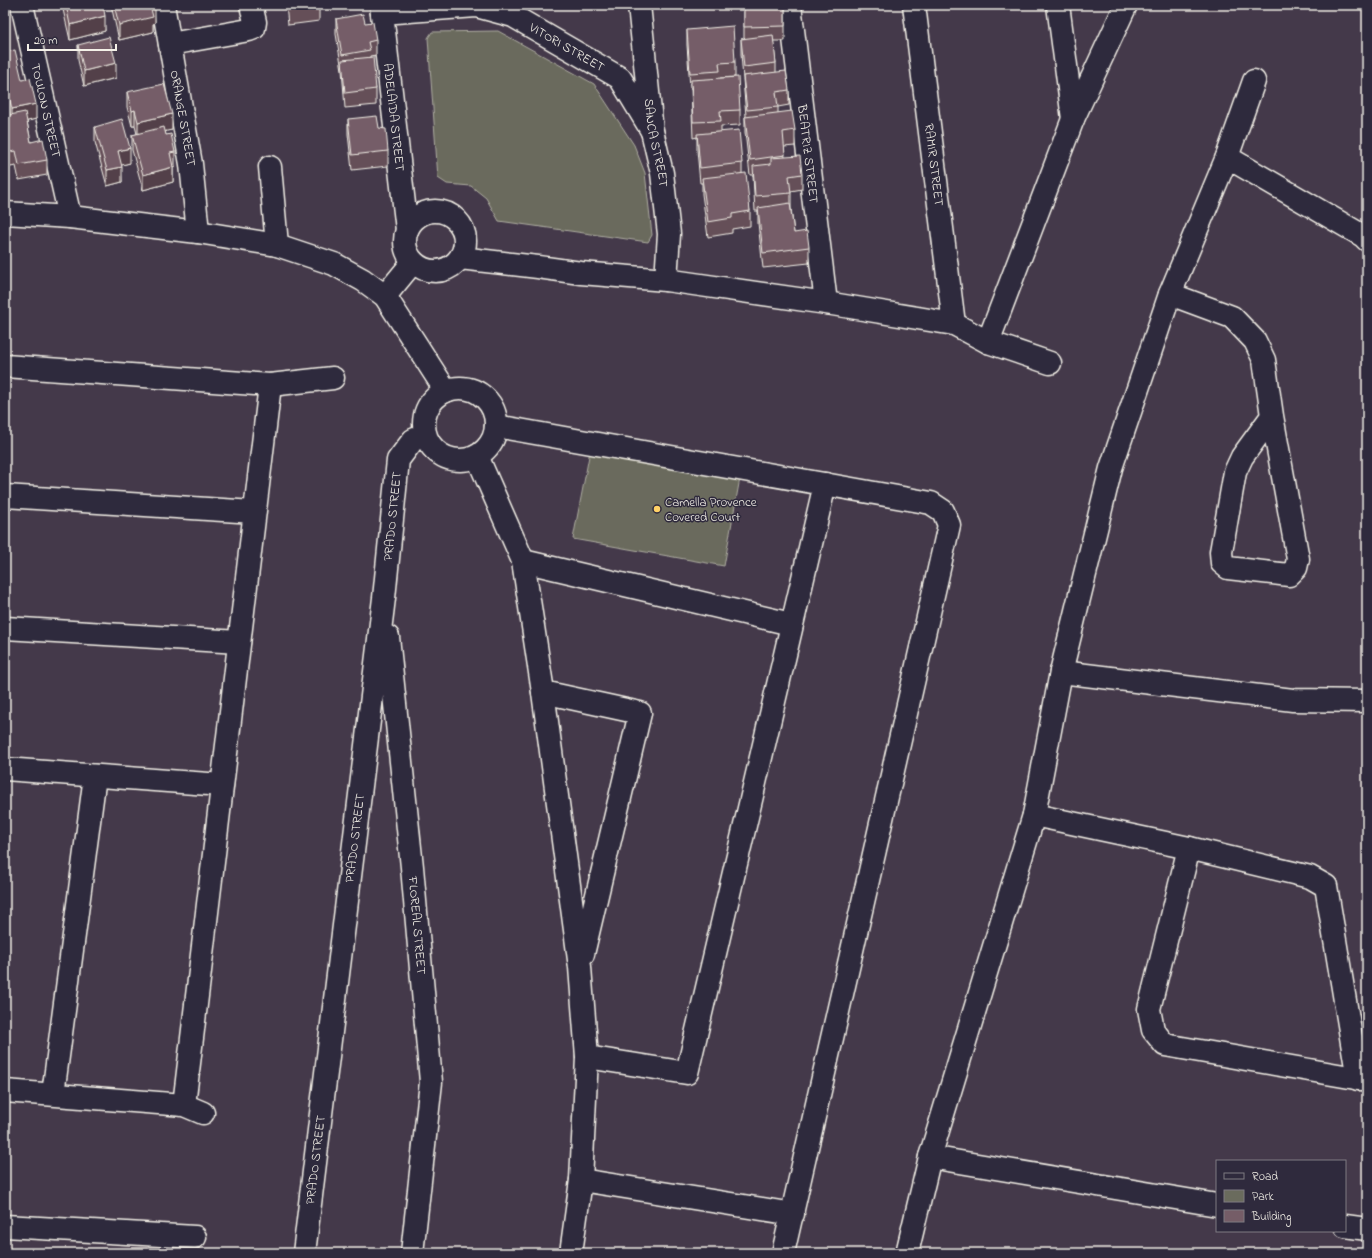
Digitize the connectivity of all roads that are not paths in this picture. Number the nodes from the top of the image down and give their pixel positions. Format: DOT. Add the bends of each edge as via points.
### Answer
graph roads {
  1 [pos="22,5"];
  2 [pos="163,5"];
  3 [pos="251,5"];
  4 [pos="639,5"];
  5 [pos="790,5"];
  6 [pos="914,5"];
  7 [pos="1058,5"];
  8 [pos="1126,5"];
  9 [pos="381,9"];
  10 [pos="512,10"];
  11 [pos="170,44"];
  12 [pos="1254,81"];
  13 [pos="1073,119"];
  14 [pos="652,131"];
  15 [pos="1227,157"];
  16 [pos="270,167"];
  17 [pos="5,213"];
  18 [pos="70,217"];
  19 [pos="407,230"];
  20 [pos="198,232"];
  21 [pos="1367,240"];
  22 [pos="277,245"];
  23 [pos="460,258"];
  24 [pos="413,262"];
  25 [pos="666,280"];
  26 [pos="1170,294"];
  27 [pos="385,296"];
  28 [pos="826,303"];
  29 [pos="954,324"];
  30 [pos="988,342"];
  31 [pos="1050,363"];
  32 [pos="5,366"];
  33 [pos="333,378"];
  34 [pos="270,385"];
  35 [pos="446,391"];
  36 [pos="1272,416"];
  37 [pos="496,426"];
  38 [pos="425,435"];
  39 [pos="477,456"];
  40 [pos="825,484"];
  41 [pos="5,496"];
  42 [pos="254,512"];
  43 [pos="523,561"];
  44 [pos="384,598"];
  45 [pos="791,624"];
  46 [pos="5,628"];
  47 [pos="239,642"];
  48 [pos="1061,672"];
  49 [pos="543,692"];
  50 [pos="1367,702"];
  51 [pos="5,769"];
  52 [pos="95,776"];
  53 [pos="222,785"];
  54 [pos="1034,815"];
  55 [pos="1189,848"];
  56 [pos="580,967"];
  57 [pos="587,1057"];
  58 [pos="1363,1080"];
  59 [pos="5,1091"];
  60 [pos="53,1094"];
  61 [pos="930,1157"];
  62 [pos="581,1180"];
  63 [pos="1216,1205"];
  64 [pos="793,1214"];
  65 [pos="5,1226"];
  66 [pos="1346,1226"];
  67 [pos="1367,1229"];
  68 [pos="195,1237"];
  69 [pos="163,1244"];
  70 [pos="304,1253"];
  71 [pos="412,1253"];
  72 [pos="571,1253"];
  73 [pos="783,1253"];
  74 [pos="907,1253"];
  1 -- 18 [label="street, TOULON STREET"];
  2 -- 11 [label="street, ORANGE STREET"];
  3 -- 11 [label="street" via="254,28"];
  4 -- 14 [label="street, SANCA STREET"];
  5 -- 28 [label="street, BEATRIZ STREET"];
  6 -- 29 [label="street, RAMIR STREET"];
  7 -- 13 [label="street"];
  8 -- 13 [label="street"];
  9 -- 10 [label="street, VITORI STREET" via="476,6"];
  9 -- 19 [label="street, ADELAIDA STREET"];
  10 -- 14 [label="street, VITORI STREET" via="620,78"];
  11 -- 20 [label="street, ORANGE STREET" via="191,164"];
  12 -- 15 [label="street"];
  13 -- 30 [label="street"];
  14 -- 25 [label="street, SANCA STREET" via="662,173 669,234"];
  15 -- 21 [label="street"];
  15 -- 26 [label="street"];
  16 -- 22 [label="street"];
  17 -- 18 [label="street"];
  18 -- 20 [label="street"];
  19 -- 23 [label="street" via="420,215 440,211 449,214 458,220 466,239 465,249"];
  19 -- 24 [label="street" via="406,247"];
  20 -- 22 [label="street"];
  22 -- 27 [label="street" via="334,264"];
  23 -- 24 [label="street" via="449,269 433,272"];
  23 -- 25 [label="street"];
  24 -- 27 [label="street"];
  25 -- 28 [label="street"];
  26 -- 36 [label="street" via="1232,317 1255,341 1264,360"];
  26 -- 48 [label="street" via="1111,468"];
  27 -- 35 [label="street"];
  28 -- 29 [label="street"];
  29 -- 30 [label="street"];
  30 -- 31 [label="street"];
  32 -- 34 [label="street"];
  33 -- 34 [label="street"];
  34 -- 42 [label="street"];
  35 -- 37 [label="street" via="458,388 482,395 495,415"];
  35 -- 38 [label="street" via="435,398 427,410 424,422"];
  36 -- 36 [label="street" via="1242,457 1235,472 1220,552 1222,563 1228,568 1289,575 1296,568 1298,559"];
  37 -- 39 [label="street" via="487,449"];
  37 -- 40 [label="street"];
  38 -- 39 [label="street" via="440,455 452,460 465,460"];
  38 -- 44 [label="street, PRADO STREET" via="413,440 398,460"];
  39 -- 43 [label="street"];
  40 -- 45 [label="street"];
  40 -- 64 [label="street" via="931,503 943,511 949,525"];
  41 -- 42 [label="street"];
  42 -- 47 [label="street"];
  43 -- 45 [label="street"];
  43 -- 49 [label="street"];
  44 -- 70 [label="street, PRADO STREET"];
  44 -- 71 [label="street, FLOREAL STREET" via="431,1082"];
  45 -- 57 [label="street" via="687,1073"];
  46 -- 47 [label="street"];
  47 -- 53 [label="street"];
  48 -- 50 [label="street" via="1293,700"];
  48 -- 54 [label="street"];
  49 -- 56 [label="street"];
  49 -- 56 [label="street" via="640,713"];
  51 -- 52 [label="street"];
  52 -- 53 [label="street"];
  52 -- 60 [label="street"];
  53 -- 60 [label="street" via="194,1109"];
  54 -- 55 [label="street"];
  54 -- 61 [label="street"];
  55 -- 58 [label="street" via="1310,877 1326,886"];
  55 -- 58 [label="street" via="1149,1009 1153,1030 1165,1044"];
  56 -- 57 [label="street"];
  57 -- 62 [label="street"];
  59 -- 60 [label="street"];
  61 -- 63 [label="street"];
  61 -- 74 [label="street"];
  62 -- 64 [label="street"];
  62 -- 72 [label="street"];
  64 -- 73 [label="street"];
  65 -- 69 [label="street"];
  66 -- 67 [label="street"];
  68 -- 69 [label="street"];
}
